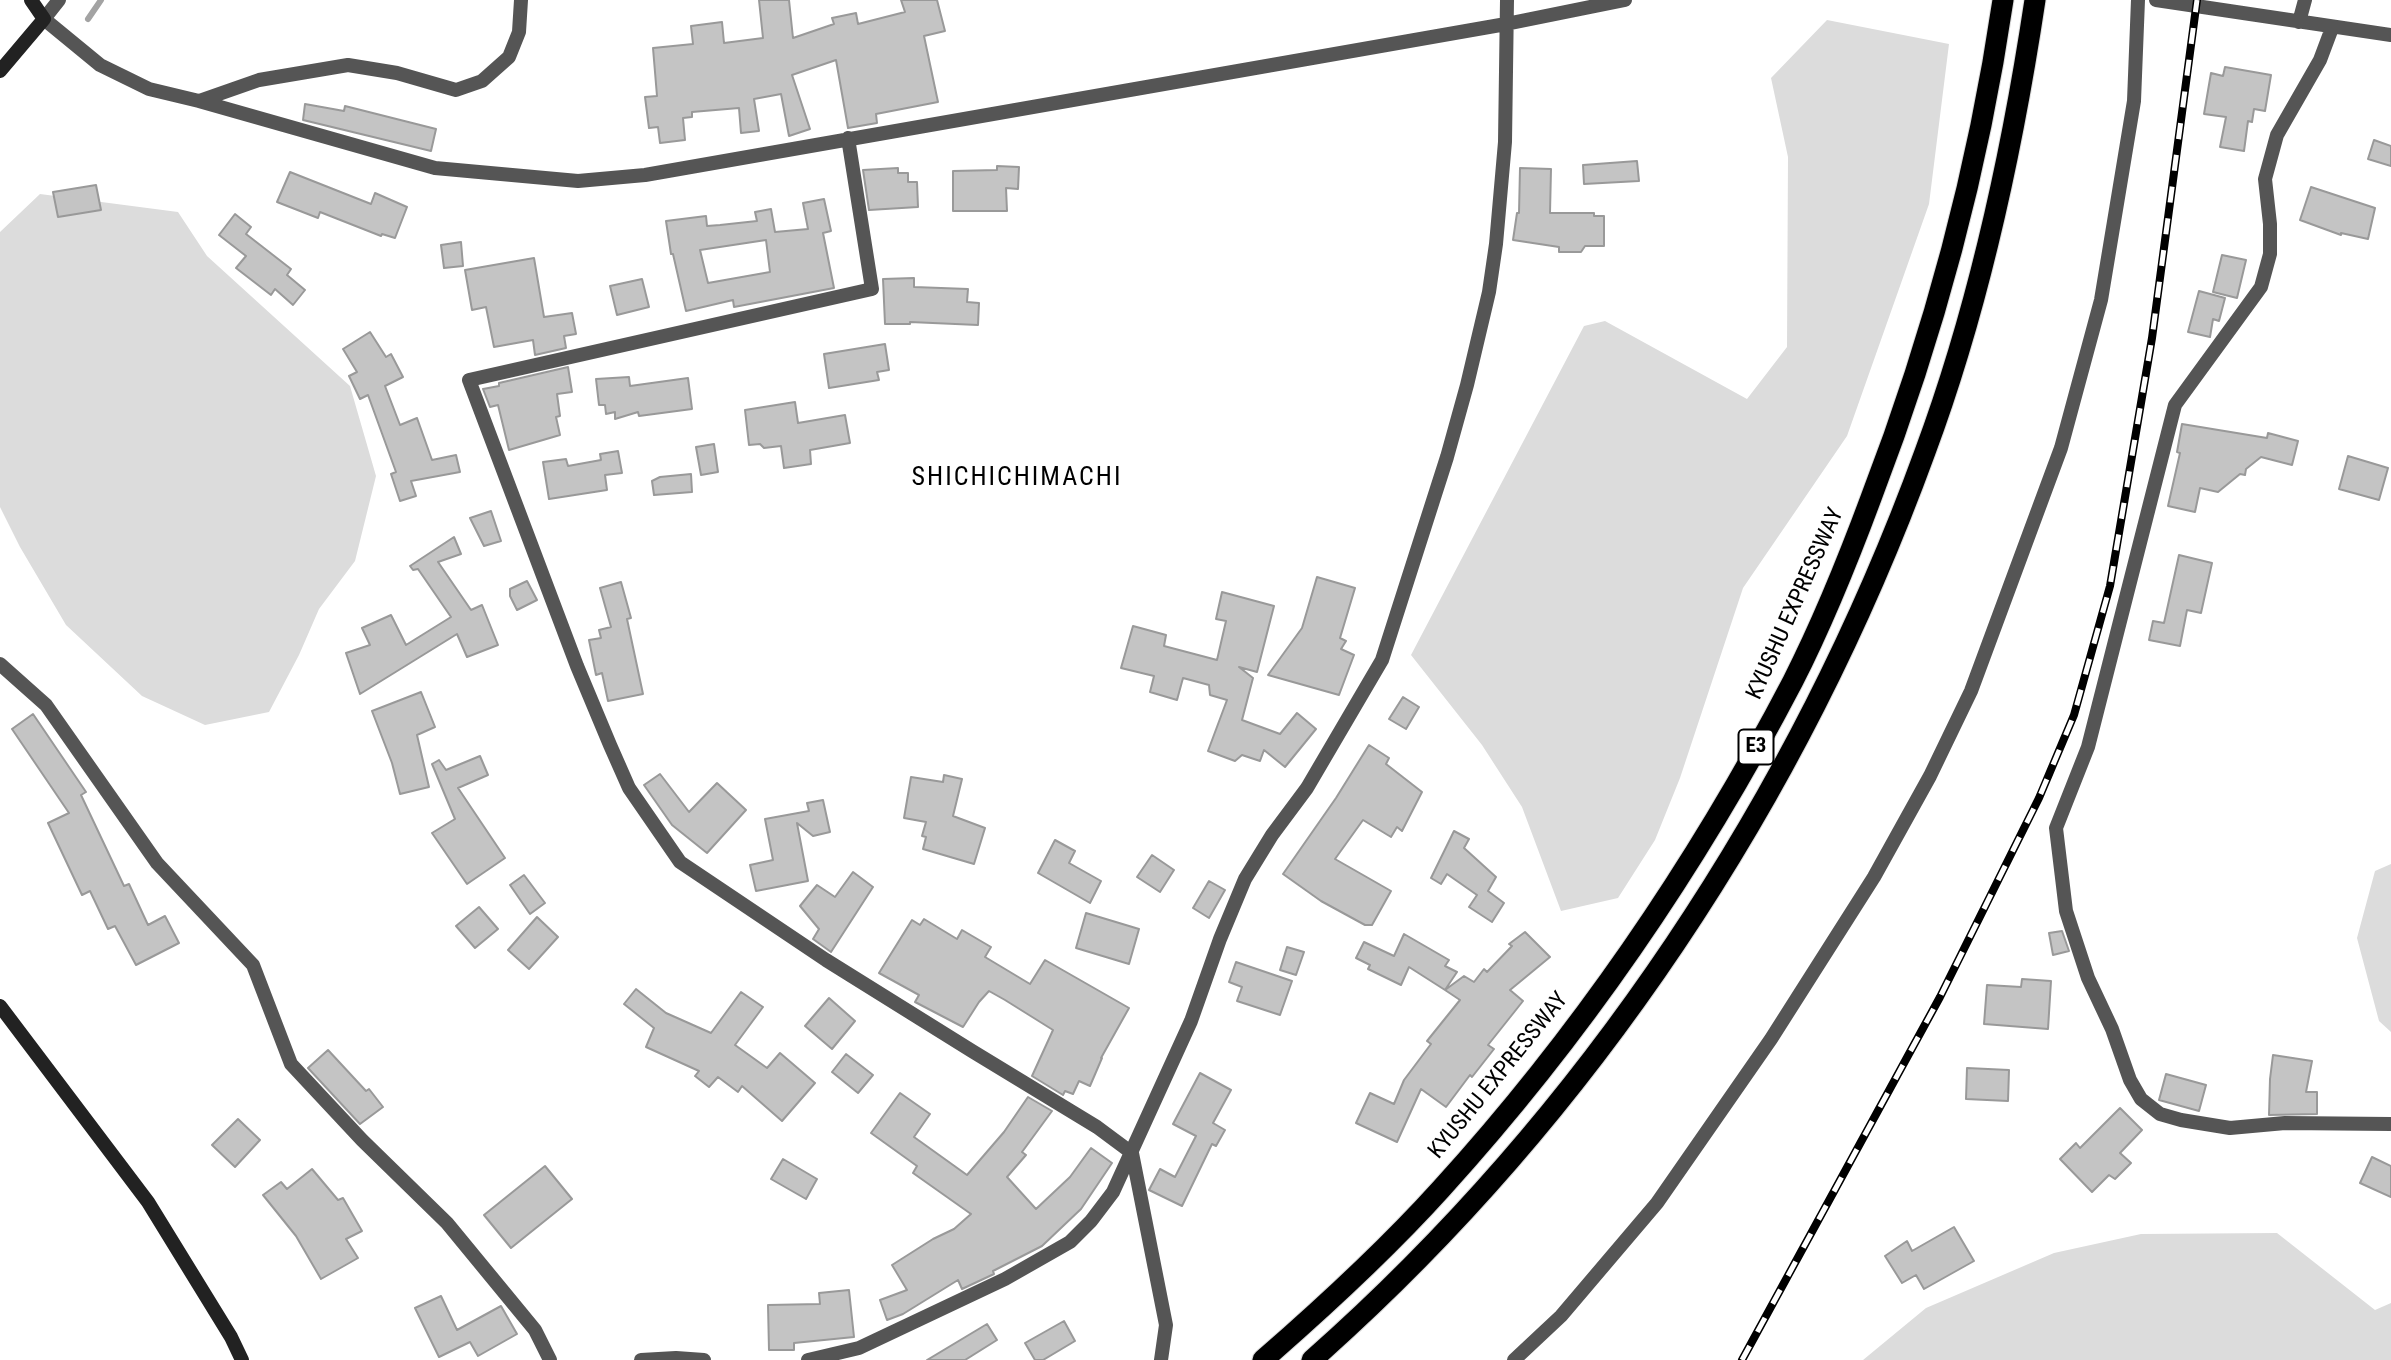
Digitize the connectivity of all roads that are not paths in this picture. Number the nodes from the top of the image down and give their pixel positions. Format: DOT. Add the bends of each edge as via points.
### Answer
graph roads {
  1 [pos="32,0"];
  2 [pos="59,0"];
  3 [pos="522,0"];
  4 [pos="1507,0"];
  5 [pos="1625,0"];
  6 [pos="2003,0"];
  7 [pos="2035,0"];
  8 [pos="2138,0"];
  9 [pos="2156,0"];
  10 [pos="2305,0"];
  11 [pos="44,19"];
  12 [pos="2299,22"];
  13 [pos="1506,24"];
  14 [pos="2332,27"];
  15 [pos="2391,35"];
  16 [pos="0,71"];
  17 [pos="199,101"];
  18 [pos="848,138"];
  19 [pos="0,664"];
  20 [pos="0,1006"];
  21 [pos="2391,1124"];
  22 [pos="1132,1153"];
  23 [pos="243,1360"];
  24 [pos="550,1360"];
  25 [pos="641,1360"];
  26 [pos="704,1360"];
  27 [pos="808,1360"];
  28 [pos="1161,1360"];
  29 [pos="1264,1360"];
  30 [pos="1312,1360"];
  31 [pos="1514,1360"];
  1 -- 11 [label="main road"];
  2 -- 11 [label="street"];
  3 -- 17 [label="street" via="519,32 509,57 482,81 456,90 348,65 259,80"];
  4 -- 13 [label="street"];
  5 -- 13 [label="street"];
  6 -- 29 [label="highway, KYUSHU EXPRESSWAY / E3" via="1968,187 1936,312 1893,443 1794,678 1661,908 1575,1027 1439,1191"];
  7 -- 30 [label="highway, E3" via="2001,193 1968,317 1926,451 1875,578 1821,693 1757,813 1681,935 1612,1032 1465,1212"];
  8 -- 31 [label="street" via="2134,100 2101,300 2061,448 1971,691 1874,877 1763,1050 1657,1203 1561,1316"];
  9 -- 12 [label="street"];
  10 -- 12 [label="street"];
  11 -- 16 [label="main road"];
  11 -- 17 [label="street" via="100,65 149,89"];
  12 -- 14 [label="street"];
  13 -- 18 [label="street"];
  13 -- 22 [label="street" via="1505,142 1489,292 1467,385 1382,660 1307,788 1245,879 1191,1021"];
  14 -- 15 [label="street"];
  14 -- 21 [label="street" via="2320,60 2277,135 2265,179 2270,254 2261,287 2175,405 2088,747 2056,828 2066,911 2088,978 2141,1099 2160,1114 2230,1128 2285,1123"];
  17 -- 18 [label="street" via="435,167 578,181 645,175"];
  18 -- 22 [label="street" via="872,289 469,380 610,745 629,788 680,862"];
  19 -- 24 [label="street" via="46,705 157,863 253,965 291,1064 447,1223 535,1329"];
  20 -- 23 [label="main road" via="148,1202"];
  22 -- 27 [label="street" via="1113,1192 1070,1242 908,1326 859,1348"];
  22 -- 28 [label="street" via="1166,1325"];
  25 -- 26 [label="street"];
}
